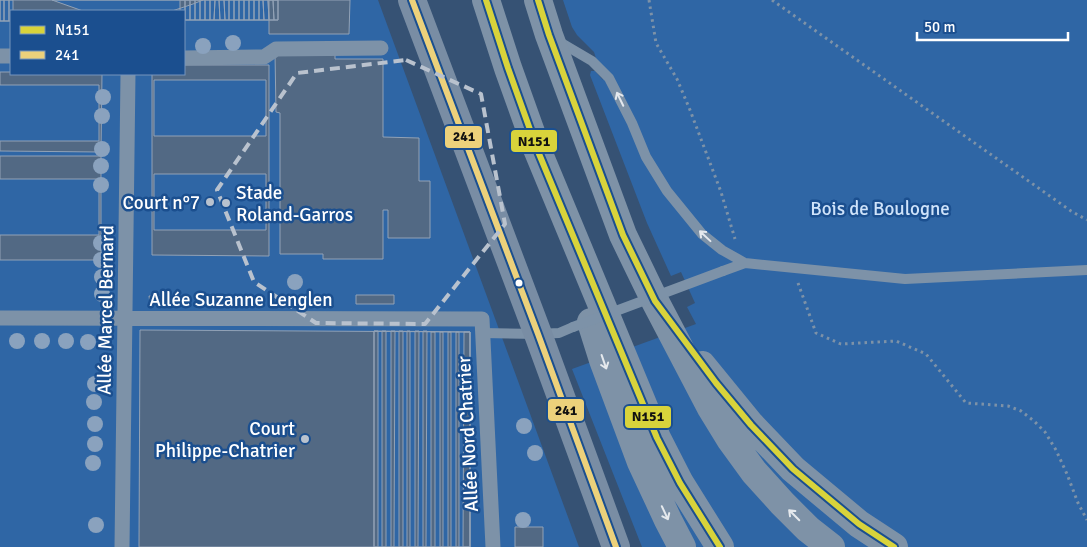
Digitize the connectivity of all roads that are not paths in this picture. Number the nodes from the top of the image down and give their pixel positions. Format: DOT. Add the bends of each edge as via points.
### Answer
graph roads {
  1 [pos="412,0"];
  2 [pos="486,0"];
  3 [pos="538,0"];
  4 [pos="549,35"];
  5 [pos="381,48"];
  6 [pos="185,58"];
  7 [pos="128,75"];
  8 [pos="537,148"];
  9 [pos="745,263"];
  10 [pos="1087,270"];
  11 [pos="655,301"];
  12 [pos="0,318"];
  13 [pos="125,318"];
  14 [pos="482,326"];
  15 [pos="538,334"];
  16 [pos="122,547"];
  17 [pos="493,547"];
  18 [pos="616,547"];
  19 [pos="682,547"];
  20 [pos="720,547"];
  21 [pos="831,547"];
  22 [pos="894,547"];
  1 -- 15 [label="main road"];
  2 -- 8 [label="highway"];
  3 -- 4 [label="highway"];
  9 -- 4 [label="lane, one-way" via="702,234 667,191 646,157 610,78 592,61"];
  4 -- 11 [label="highway" via="623,235"];
  5 -- 6 [label="street" via="276,49 264,57"];
  7 -- 13 [label="street, Allée Marcel Bernard"];
  8 -- 19 [label="highway, one-way" via="603,360 641,462"];
  8 -- 20 [label="highway" via="657,438 680,483"];
  9 -- 10 [label="lane" via="905,279"];
  9 -- 15 [label="lane, bridge" via="559,333"];
  21 -- 11 [label="highway, one-way" via="782,503 730,440"];
  11 -- 22 [label="highway" via="716,383 793,469 859,524"];
  12 -- 13 [label="street, Allée Suzanne Lenglen"];
  13 -- 14 [label="street, Allée Suzanne Lenglen"];
  13 -- 16 [label="street, Allée Marcel Bernard"];
  14 -- 15 [label="lane"];
  14 -- 17 [label="street, Allée Nord Chatrier"];
  15 -- 18 [label="main road"];
}
